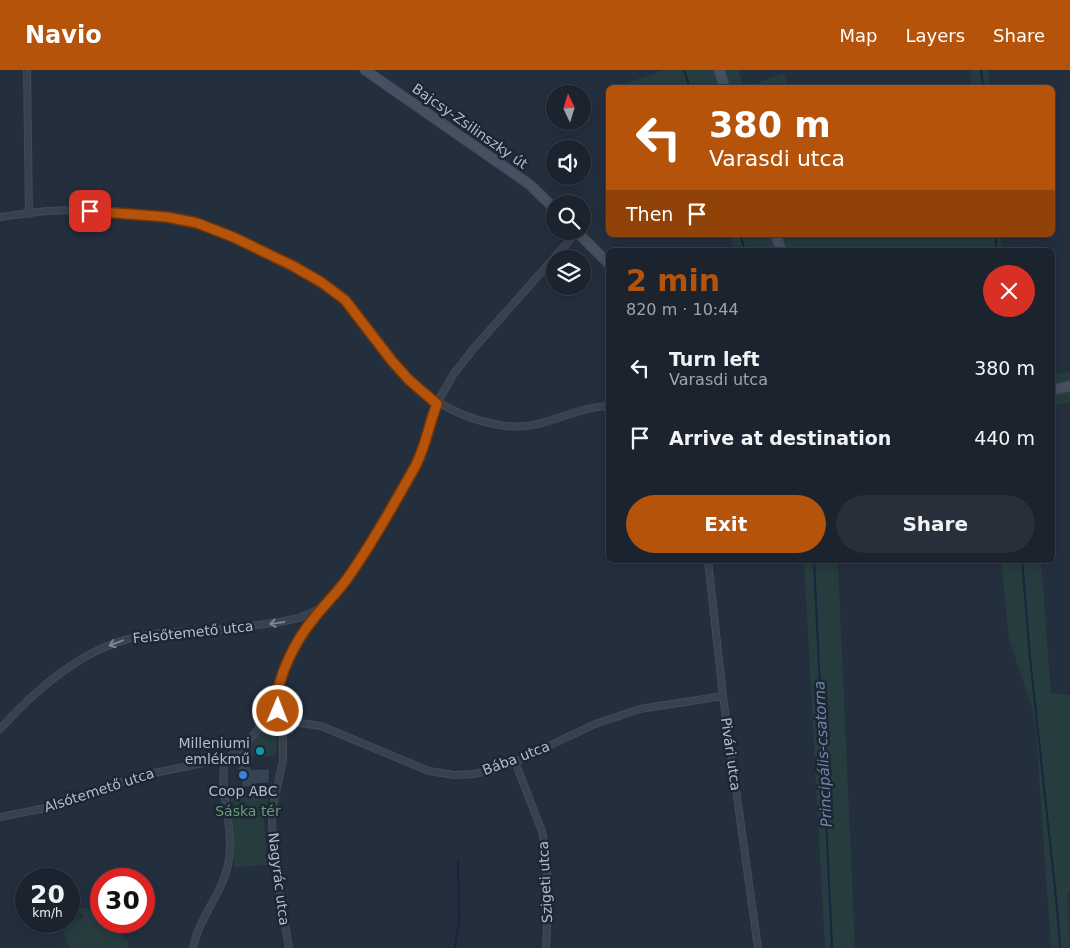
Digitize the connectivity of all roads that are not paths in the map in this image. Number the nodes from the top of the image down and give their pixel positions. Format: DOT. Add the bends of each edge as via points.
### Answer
graph roads {
  1 [pos="27,70"];
  2 [pos="365,70"];
  3 [pos="720,70"];
  4 [pos="724,85"];
  5 [pos="546,200"];
  6 [pos="29,214"];
  7 [pos="0,217"];
  8 [pos="570,240"];
  9 [pos="585,240"];
  10 [pos="606,261"];
  11 [pos="1070,386"];
  12 [pos="1055,389"];
  13 [pos="437,404"];
  14 [pos="606,406"];
  15 [pos="708,563"];
  16 [pos="323,608"];
  17 [pos="279,683"];
  18 [pos="724,696"];
  19 [pos="280,720"];
  20 [pos="261,726"];
  21 [pos="0,729"];
  22 [pos="228,758"];
  23 [pos="515,762"];
  24 [pos="0,817"];
  25 [pos="193,948"];
  26 [pos="289,948"];
  27 [pos="546,948"];
  28 [pos="758,948"];
  1 -- 6 [label="street"];
  2 -- 5 [label="street, Bajcsy-Zsilinszky út" via="529,184"];
  3 -- 4 [label="street"];
  6 -- 7 [label="street"];
  6 -- 13 [label="street" via="73,210 167,217 197,223 233,237 293,266 341,296 400,370"];
  8 -- 13 [label="street" via="474,348 448,382"];
  9 -- 10 [label="street"];
  11 -- 12 [label="street"];
  13 -- 14 [label="street" via="483,421 521,427 546,423 590,407"];
  13 -- 16 [label="street" via="416,464 349,577"];
  15 -- 18 [label="street, Pivári utca"];
  16 -- 17 [label="street" via="303,634"];
  16 -- 21 [label="street, Felsőtemető utca, one-way" via="280,622 151,634 118,642 68,668"];
  17 -- 19 [label="street, Nagyrác utca" via="277,703"];
  17 -- 20 [label="street"];
  18 -- 23 [label="street, Bába utca" via="640,709 595,724"];
  18 -- 28 [label="street, Pivári utca"];
  19 -- 20 [label="street" via="270,720"];
  19 -- 23 [label="street, Bába utca" via="321,726 410,764 438,772 472,774"];
  19 -- 26 [label="street, Nagyrác utca" via="283,760 272,826"];
  20 -- 22 [label="street" via="245,745"];
  22 -- 24 [label="street, Alsótemető utca" via="156,772 108,786 61,805"];
  22 -- 25 [label="street" via="223,771 230,857"];
  23 -- 27 [label="street, Szigeti utca" via="544,843 547,869"];
}
